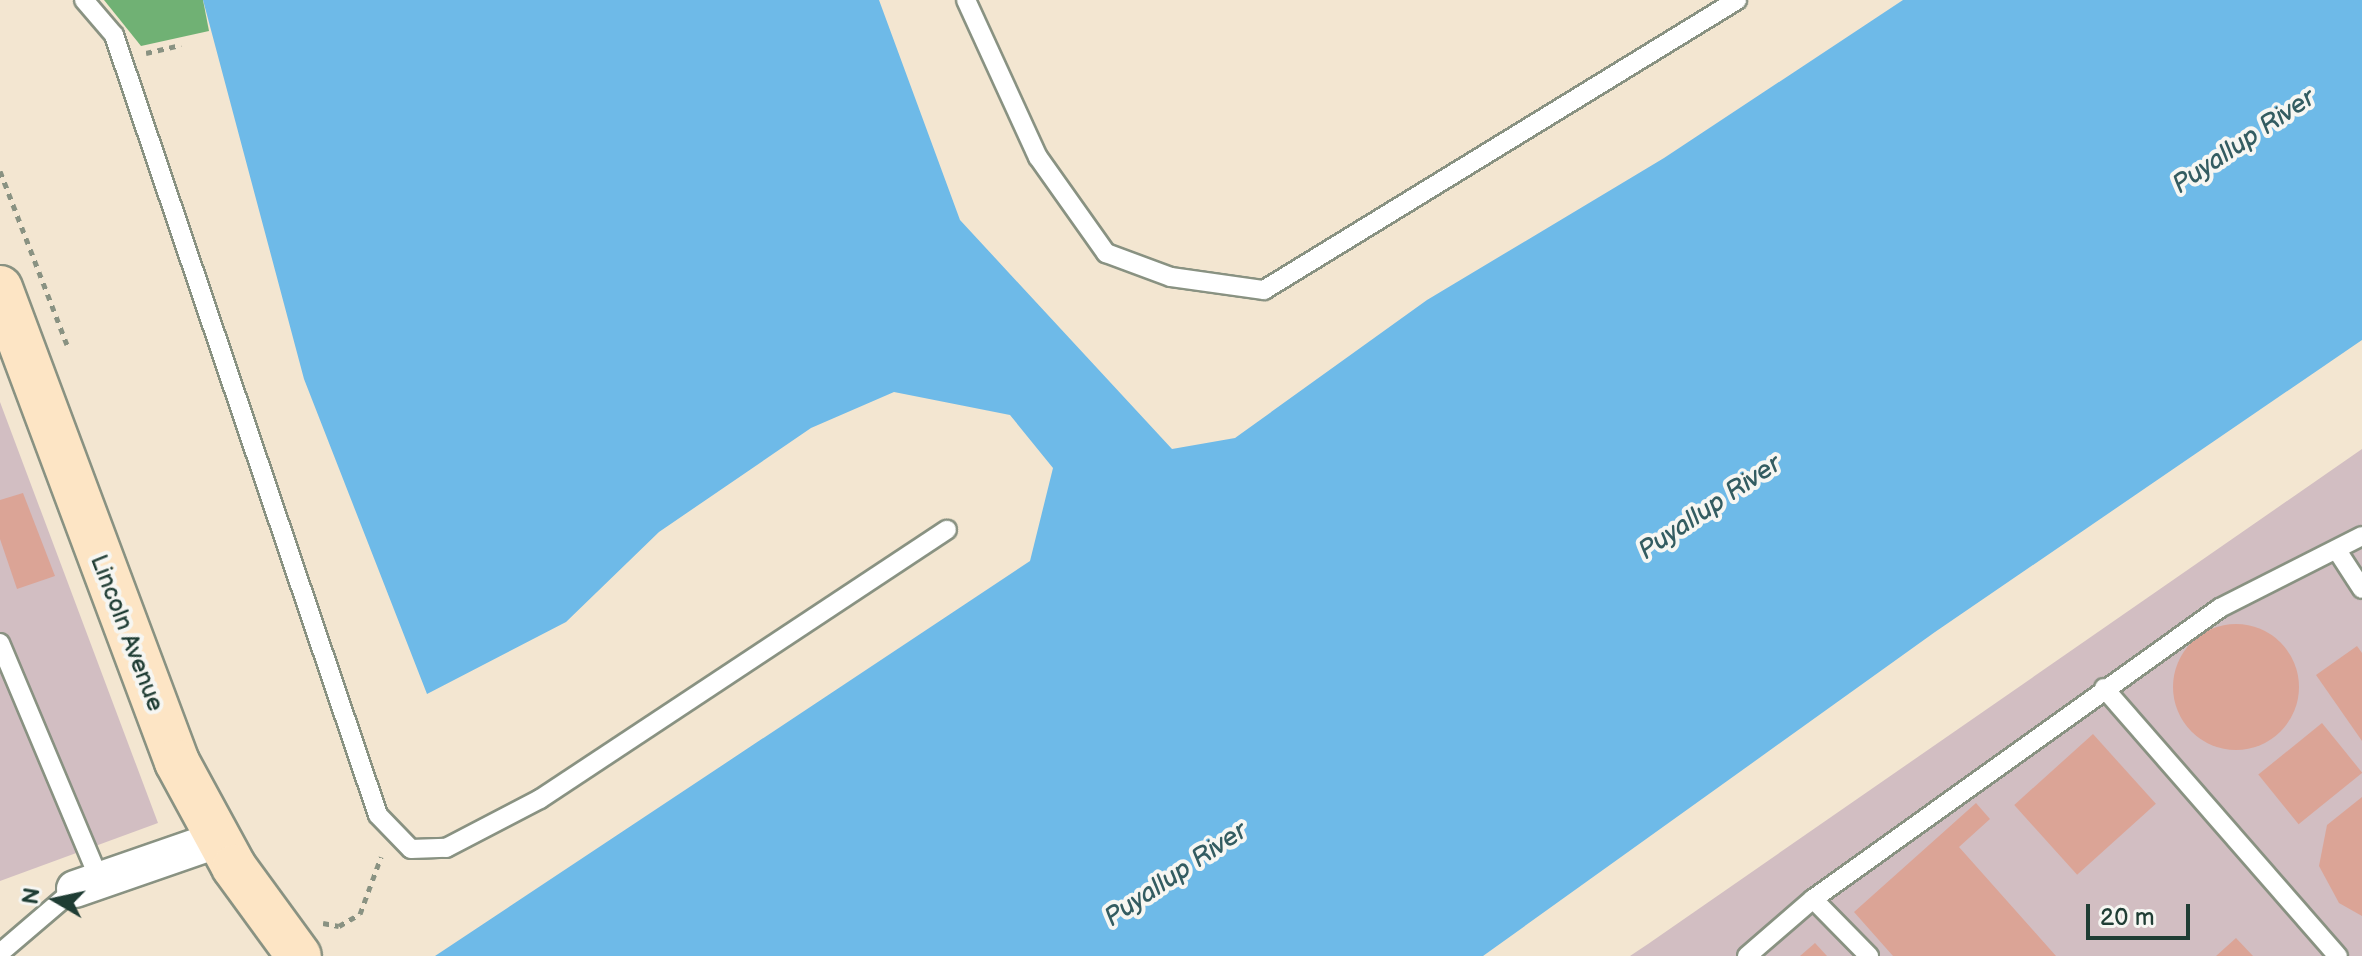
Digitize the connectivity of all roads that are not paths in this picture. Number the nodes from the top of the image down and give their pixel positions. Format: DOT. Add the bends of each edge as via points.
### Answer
graph roads {
  1 [pos="84,0"];
  2 [pos="966,0"];
  3 [pos="1737,0"];
  4 [pos="0,288"];
  5 [pos="947,530"];
  6 [pos="2362,536"];
  7 [pos="2338,552"];
  8 [pos="2362,589"];
  9 [pos="0,643"];
  10 [pos="2104,688"];
  11 [pos="219,839"];
  12 [pos="87,884"];
  13 [pos="1813,899"];
  14 [pos="308,939"];
  15 [pos="0,953"];
  16 [pos="1747,956"];
  17 [pos="1869,956"];
  18 [pos="2338,956"];
  1 -- 5 [label="lane" via="122,58 378,815 411,849 446,848 540,799"];
  2 -- 3 [label="lane" via="1038,157 1106,253 1171,277 1264,290"];
  4 -- 11 [label="street, Lincoln Avenue" via="150,698"];
  6 -- 7 [label="lane"];
  7 -- 8 [label="lane"];
  7 -- 10 [label="lane" via="2220,608"];
  9 -- 12 [label="lane"];
  10 -- 13 [label="lane"];
  10 -- 18 [label="lane"];
  11 -- 12 [label="street"];
  11 -- 14 [label="street, Lincoln Avenue"];
  12 -- 15 [label="lane"];
  13 -- 16 [label="lane"];
  13 -- 17 [label="lane"];
}
